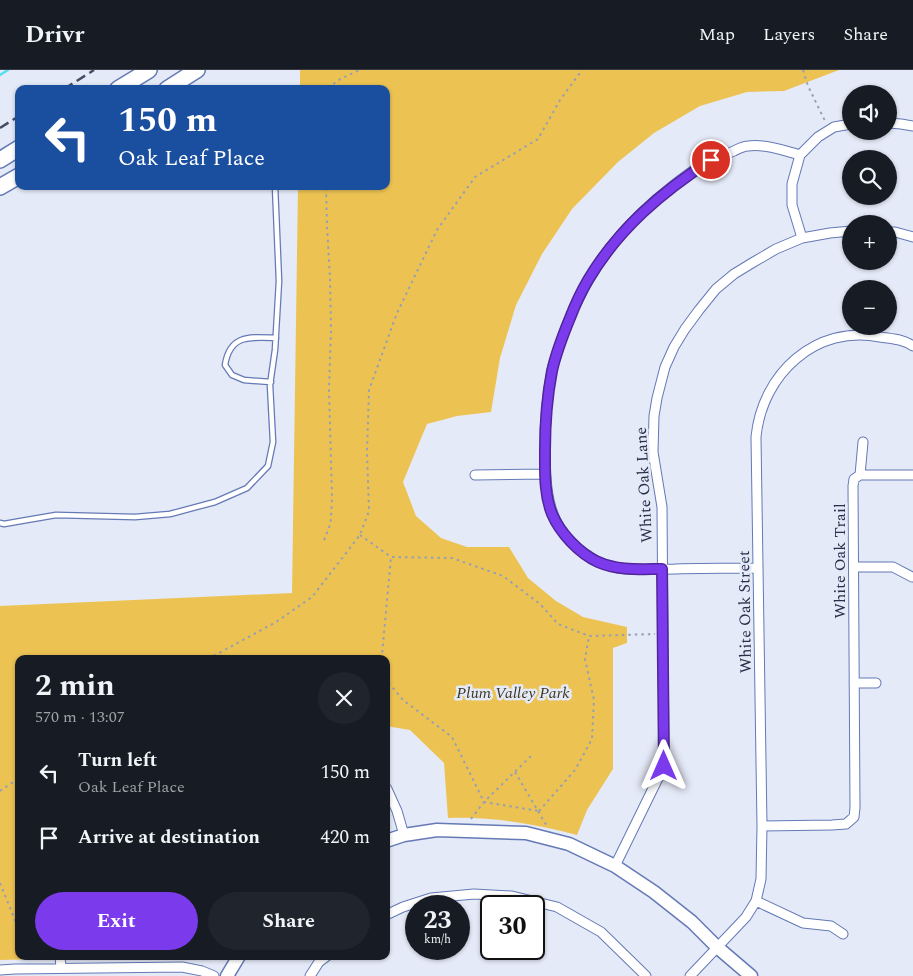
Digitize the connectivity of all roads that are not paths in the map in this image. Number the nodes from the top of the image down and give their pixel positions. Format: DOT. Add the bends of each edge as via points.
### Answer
graph roads {
  1 [pos="149,70"];
  2 [pos="198,70"];
  3 [pos="125,85"];
  4 [pos="174,85"];
  5 [pos="897,124"];
  6 [pos="842,126"];
  7 [pos="913,126"];
  8 [pos="15,151"];
  9 [pos="800,155"];
  10 [pos="0,160"];
  11 [pos="15,178"];
  12 [pos="0,187"];
  13 [pos="275,190"];
  14 [pos="842,231"];
  15 [pos="897,232"];
  16 [pos="913,237"];
  17 [pos="802,238"];
  18 [pos="276,338"];
  19 [pos="913,346"];
  20 [pos="271,382"];
  21 [pos="863,442"];
  22 [pos="545,474"];
  23 [pos="475,475"];
  24 [pos="860,475"];
  25 [pos="913,475"];
  26 [pos="0,524"];
  27 [pos="854,567"];
  28 [pos="758,568"];
  29 [pos="662,569"];
  30 [pos="912,577"];
  31 [pos="854,683"];
  32 [pos="876,683"];
  33 [pos="390,793"];
  34 [pos="762,826"];
  35 [pos="404,835"];
  36 [pos="390,840"];
  37 [pos="615,866"];
  38 [pos="756,901"];
  39 [pos="390,913"];
  40 [pos="843,934"];
  41 [pos="717,947"];
  42 [pos="60,960"];
  43 [pos="237,960"];
  44 [pos="322,960"];
  45 [pos="61,968"];
  46 [pos="0,970"];
  47 [pos="214,976"];
  48 [pos="227,976"];
  49 [pos="310,976"];
  50 [pos="646,976"];
  51 [pos="690,976"];
  52 [pos="752,976"];
  1 -- 3 [label="highway"];
  2 -- 4 [label="highway"];
  5 -- 7 [label="street"];
  6 -- 9 [label="street" via="818,137"];
  8 -- 10 [label="highway"];
  9 -- 17 [label="street" via="792,184 792,205"];
  9 -- 22 [label="street" via="770,146 747,146 711,160 662,194 617,239 578,299 552,370 546,421"];
  11 -- 12 [label="highway"];
  13 -- 18 [label="lane" via="279,281"];
  14 -- 17 [label="street, White Oak Lane"];
  15 -- 16 [label="street"];
  17 -- 29 [label="street, White Oak Lane" via="752,263 716,289 685,329 665,367 652,452 662,507"];
  18 -- 20 [label="lane"];
  18 -- 20 [label="lane" via="251,337 234,344 225,365 232,375 244,380"];
  19 -- 28 [label="street, White Oak Street" via="868,334 833,338 798,356 777,379 768,394 756,437"];
  20 -- 26 [label="lane" via="273,442 268,466 247,488 215,502 170,514 135,517 56,515"];
  21 -- 24 [label="street, White Oak Trail"];
  22 -- 23 [label="street"];
  22 -- 29 [label="street" via="552,514 573,545 597,562 616,568"];
  24 -- 25 [label="street"];
  24 -- 27 [label="street, White Oak Trail" via="854,479 853,486"];
  27 -- 30 [label="street" via="893,567"];
  27 -- 31 [label="street, White Oak Trail"];
  28 -- 29 [label="street"];
  28 -- 34 [label="street, White Oak Street"];
  29 -- 37 [label="street, White Oak Lane" via="664,766"];
  31 -- 32 [label="street"];
  31 -- 34 [label="street, White Oak Trail" via="854,817 846,824"];
  33 -- 35 [label="street"];
  34 -- 38 [label="street, White Oak Street" via="761,879"];
  35 -- 36 [label="street"];
  35 -- 37 [label="street" via="437,830 526,833 569,844"];
  37 -- 41 [label="street" via="692,922"];
  38 -- 40 [label="street" via="803,924 831,926"];
  38 -- 41 [label="street, White Oak Street"];
  39 -- 50 [label="street" via="431,898 474,894 512,896 557,908 601,932"];
  41 -- 51 [label="street, White Oak Street"];
  41 -- 52 [label="street"];
  42 -- 45 [label="street"];
  43 -- 48 [label="street"];
  44 -- 49 [label="street"];
  45 -- 46 [label="street"];
  45 -- 47 [label="street" via="182,968"];
}
